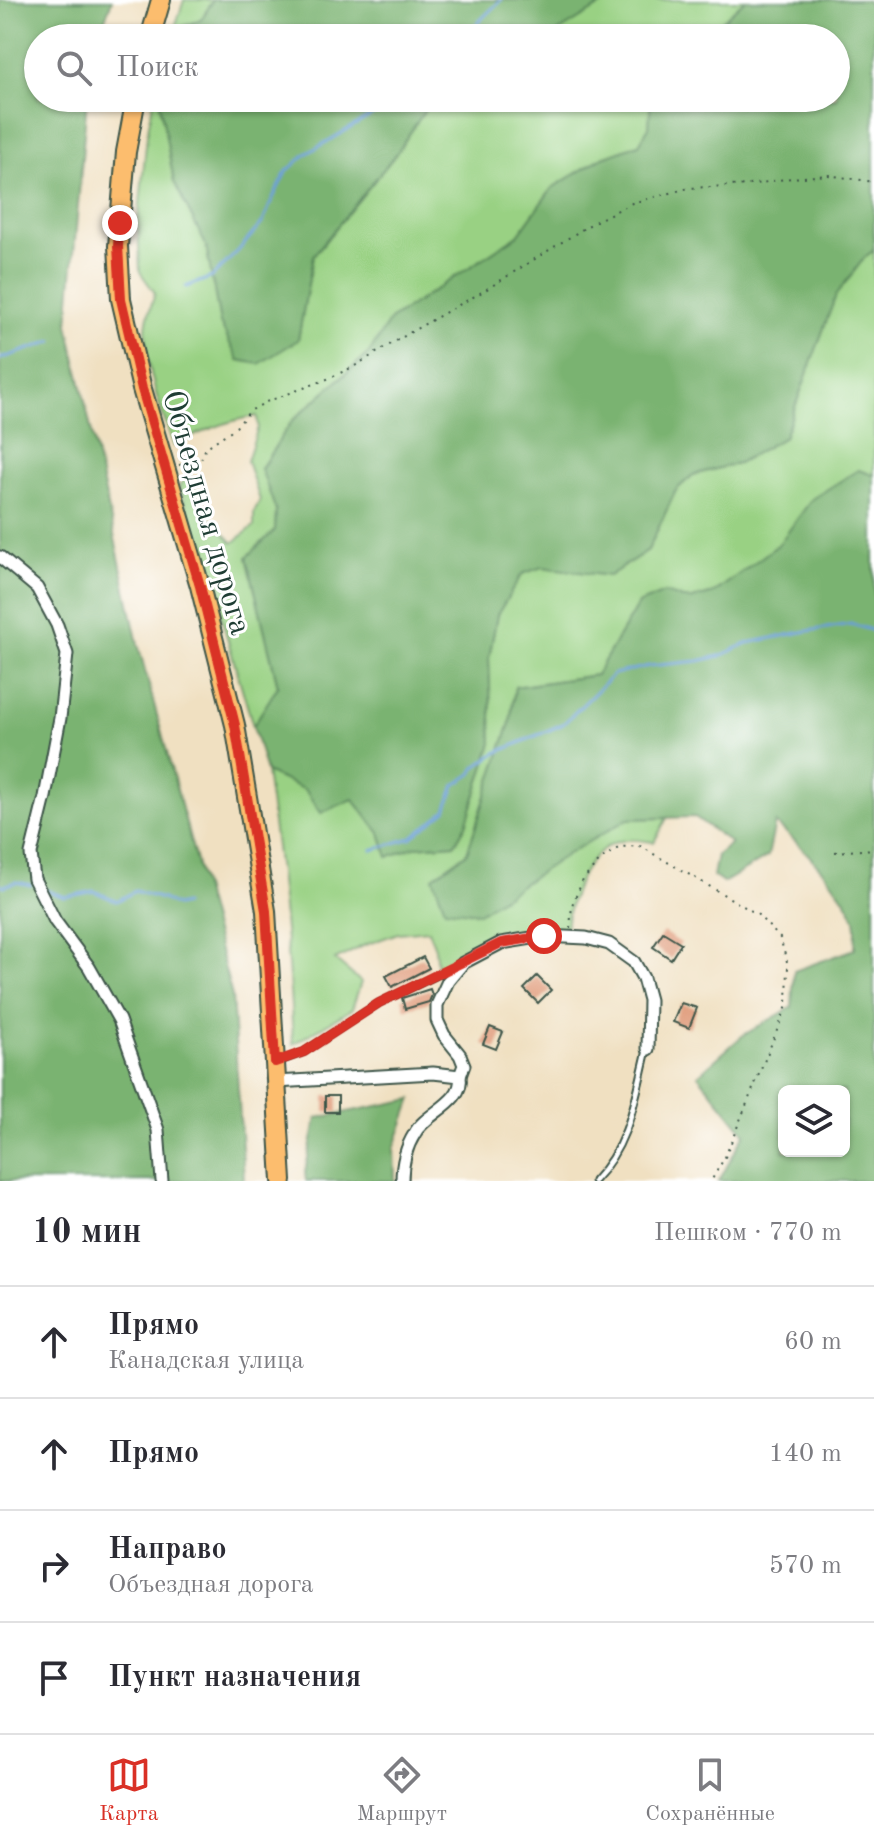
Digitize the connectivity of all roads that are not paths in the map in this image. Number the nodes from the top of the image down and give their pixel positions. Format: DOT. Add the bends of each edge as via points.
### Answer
graph roads {
  1 [pos="161,0"];
  2 [pos="154,24"];
  3 [pos="133,112"];
  4 [pos="0,557"];
  5 [pos="463,963"];
  6 [pos="648,1049"];
  7 [pos="275,1062"];
  8 [pos="460,1076"];
  9 [pos="276,1082"];
  10 [pos="162,1181"];
  11 [pos="282,1181"];
  12 [pos="402,1181"];
  13 [pos="594,1181"];
  1 -- 2 [label="main road"];
  3 -- 7 [label="main road, Объездная дорога" via="118,246 121,299 235,725 266,911"];
  4 -- 10 [label="street" via="37,588 67,654 60,718 31,854 34,879 119,1020 158,1130"];
  5 -- 6 [label="street" via="501,943 544,936 609,944 634,962 643,978 649,1000"];
  5 -- 7 [label="lane" via="379,1003 304,1052"];
  5 -- 8 [label="street" via="437,1005 437,1020 464,1065"];
  6 -- 13 [label="lane" via="627,1131 609,1166"];
  7 -- 9 [label="main road, Объездная дорога"];
  8 -- 9 [label="street"];
  8 -- 12 [label="street" via="454,1096 416,1130 402,1163"];
  9 -- 11 [label="main road, Объездная дорога"];
}
